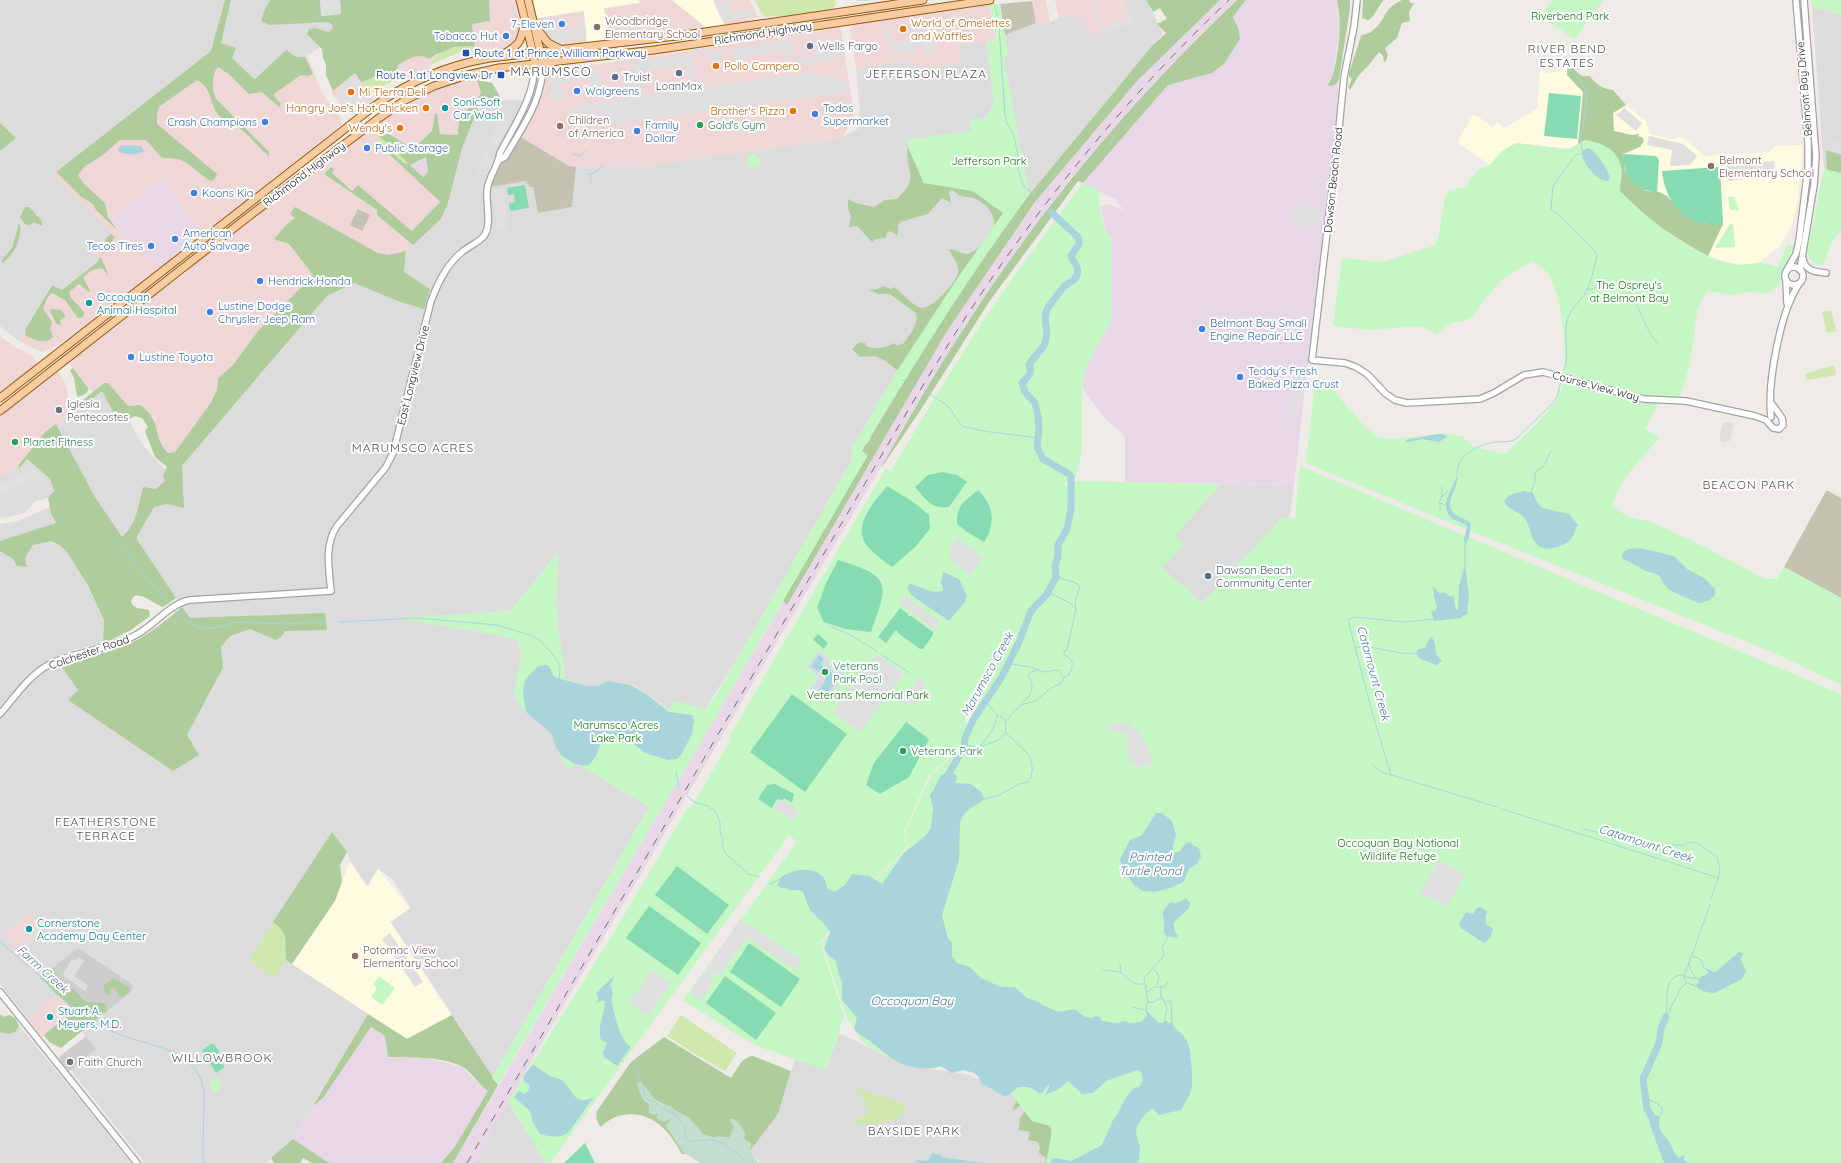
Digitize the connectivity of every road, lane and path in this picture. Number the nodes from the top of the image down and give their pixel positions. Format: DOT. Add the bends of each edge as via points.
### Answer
graph roads {
  1 [pos="520,0"];
  2 [pos="528,0"];
  3 [pos="923,0"];
  4 [pos="990,0"];
  5 [pos="1357,0"];
  6 [pos="1796,0"];
  7 [pos="1804,0"];
  8 [pos="525,17"];
  9 [pos="535,27"];
  10 [pos="562,50"];
  11 [pos="541,52"];
  12 [pos="533,53"];
  13 [pos="500,57"];
  14 [pos="543,63"];
  15 [pos="534,64"];
  16 [pos="533,81"];
  17 [pos="538,99"];
  18 [pos="527,103"];
  19 [pos="525,123"];
  20 [pos="351,124"];
  21 [pos="343,145"];
  22 [pos="499,160"];
  23 [pos="258,197"];
  24 [pos="241,209"];
  25 [pos="248,217"];
  26 [pos="231,230"];
  27 [pos="1803,255"];
  28 [pos="1787,270"];
  29 [pos="1800,270"];
  30 [pos="1826,273"];
  31 [pos="1786,281"];
  32 [pos="1799,284"];
  33 [pos="145,285"];
  34 [pos="141,300"];
  35 [pos="1786,310"];
  36 [pos="1312,360"];
  37 [pos="0,398"];
  38 [pos="1772,404"];
  39 [pos="0,410"];
  40 [pos="1757,416"];
  41 [pos="1779,416"];
  42 [pos="1770,420"];
  43 [pos="331,592"];
  44 [pos="0,714"];
  45 [pos="0,992"];
  46 [pos="137,1163"];
  1 -- 8 [label="main road"];
  2 -- 9 [label="main road"];
  3 -- 10 [label="main road, Richmond Highway" via="685,35"];
  4 -- 14 [label="main road, Richmond Highway" via="654,50"];
  5 -- 36 [label="street, Dawson Beach Road" via="1343,82"];
  6 -- 28 [label="street, Belmont Bay Drive" via="1808,157 1800,241"];
  7 -- 27 [label="street, Belmont Bay Drive" via="1816,148 1814,185"];
  8 -- 12 [label="main road"];
  8 -- 13 [label="main road" via="520,42"];
  9 -- 10 [label="main road" via="548,43"];
  9 -- 11 [label="main road"];
  10 -- 11 [label="main road, Richmond Highway"];
  11 -- 12 [label="main road, Richmond Highway"];
  11 -- 14 [label="main road"];
  12 -- 13 [label="main road, Richmond Highway"];
  12 -- 15 [label="main road"];
  13 -- 20 [label="main road, Richmond Highway" via="462,64 418,80 386,98"];
  14 -- 15 [label="main road, Richmond Highway"];
  14 -- 17 [label="street, East Longview Drive"];
  15 -- 16 [label="street, East Longview Drive"];
  15 -- 21 [label="main road, Richmond Highway" via="484,71 434,86 393,107"];
  16 -- 17 [label="street" via="533,94"];
  16 -- 18 [label="street, East Longview Drive"];
  17 -- 19 [label="street, East Longview Drive"];
  18 -- 19 [label="street" via="522,117"];
  18 -- 22 [label="street, East Longview Drive" via="500,153"];
  19 -- 22 [label="street, East Longview Drive" via="505,157"];
  20 -- 21 [label="main road" via="351,132"];
  20 -- 23 [label="main road, Richmond Highway"];
  21 -- 25 [label="main road, Richmond Highway"];
  22 -- 43 [label="street, East Longview Drive" via="491,175 488,189 486,232 450,265 431,301 390,460 331,537 328,550"];
  23 -- 24 [label="main road, Richmond Highway"];
  23 -- 25 [label="main road"];
  24 -- 26 [label="main road" via="239,218"];
  24 -- 33 [label="main road, Richmond Highway"];
  25 -- 26 [label="main road, Richmond Highway"];
  26 -- 34 [label="main road, Richmond Highway"];
  27 -- 29 [label="street, Belmont Bay Drive"];
  27 -- 30 [label="street" via="1804,264 1809,269"];
  28 -- 29 [label="street" via="1794,267"];
  28 -- 31 [label="street, Belmont Bay Drive"];
  29 -- 32 [label="street, Belmont Bay Drive" via="1803,277"];
  31 -- 32 [label="street" via="1792,285"];
  31 -- 35 [label="street, Belmont Bay Drive"];
  32 -- 35 [label="street, Belmont Bay Drive"];
  33 -- 34 [label="main road" via="141,292"];
  33 -- 37 [label="main road, Richmond Highway"];
  34 -- 39 [label="main road, Richmond Highway"];
  35 -- 38 [label="street, Belmont Bay Drive" via="1771,377"];
  36 -- 40 [label="street, Course View Way" via="1345,363 1356,367 1367,374 1386,394 1407,403 1480,399 1524,375 1543,372 1644,399 1686,401"];
  38 -- 40 [label="street" via="1767,412"];
  38 -- 41 [label="street, Belmont Bay Drive"];
  38 -- 42 [label="street, Belmont Bay Drive"];
  40 -- 42 [label="street, Course View Way"];
  41 -- 42 [label="street"];
  41 -- 42 [label="street" via="1783,421 1781,427 1774,429"];
  43 -- 44 [label="street, Colchester Road" via="181,602 135,636 45,667 35,674"];
  45 -- 46 [label="street"];
}
